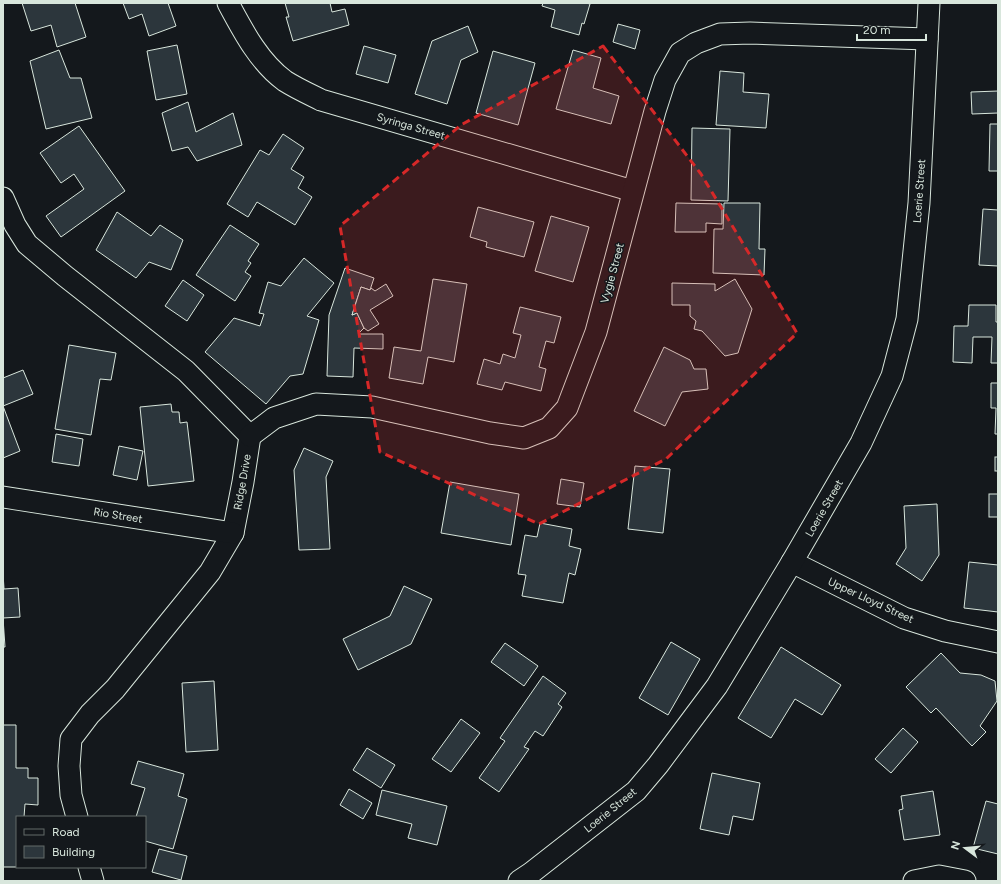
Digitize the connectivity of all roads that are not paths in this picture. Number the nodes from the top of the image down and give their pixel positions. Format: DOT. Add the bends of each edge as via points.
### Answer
graph roads {
  1 [pos="228,3"];
  2 [pos="929,3"];
  3 [pos="927,39"];
  4 [pos="633,191"];
  5 [pos="3,198"];
  6 [pos="250,436"];
  7 [pos="3,497"];
  8 [pos="233,533"];
  9 [pos="792,562"];
  10 [pos="998,642"];
  11 [pos="77,816"];
  12 [pos="89,868"];
  13 [pos="93,881"];
  14 [pos="518,881"];
  15 [pos="914,881"];
  16 [pos="965,881"];
  1 -- 4 [label="street, Syringa Street" via="264,61 285,81 321,100"];
  2 -- 3 [label="street, Loerie Street"];
  3 -- 4 [label="street, Vygie Street" via="743,33 720,34 696,42 680,52 665,80"];
  3 -- 9 [label="street, Loerie Street" via="919,203 907,319 892,376 861,443"];
  4 -- 6 [label="street, Vygie Street" via="596,332 567,408 549,428 524,438 372,407 316,404 274,418"];
  5 -- 6 [label="street" via="27,244 186,371"];
  6 -- 8 [label="street, Ridge Drive"];
  7 -- 8 [label="street, Rio Street"];
  8 -- 11 [label="street, Ridge Drive" via="196,590 71,739 71,795"];
  9 -- 10 [label="street, Upper Lloyd Street" via="904,618 944,631"];
  9 -- 14 [label="street, Loerie Street" via="716,686 636,791"];
  12 -- 13 [label="street"];
  15 -- 16 [label="street" via="939,876"];
}
